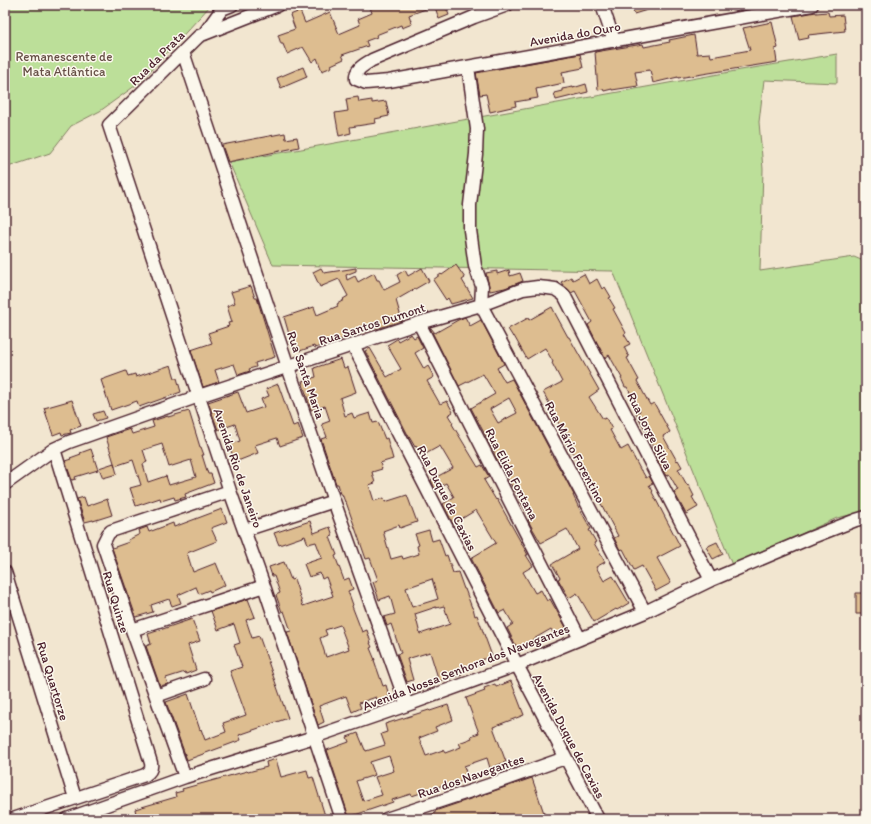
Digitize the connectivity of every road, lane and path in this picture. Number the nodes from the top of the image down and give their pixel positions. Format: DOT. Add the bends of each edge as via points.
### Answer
graph roads {
  1 [pos="232,5"];
  2 [pos="278,5"];
  3 [pos="507,5"];
  4 [pos="602,5"];
  5 [pos="812,5"];
  6 [pos="203,34"];
  7 [pos="614,41"];
  8 [pos="183,52"];
  9 [pos="468,67"];
  10 [pos="109,125"];
  11 [pos="564,295"];
  12 [pos="481,305"];
  13 [pos="418,323"];
  14 [pos="353,345"];
  15 [pos="288,367"];
  16 [pos="199,396"];
  17 [pos="54,449"];
  18 [pos="5,484"];
  19 [pos="230,491"];
  20 [pos="334,501"];
  21 [pos="866,517"];
  22 [pos="245,530"];
  23 [pos="5,572"];
  24 [pos="711,580"];
  25 [pos="264,586"];
  26 [pos="645,612"];
  27 [pos="132,630"];
  28 [pos="580,639"];
  29 [pos="516,665"];
  30 [pos="204,679"];
  31 [pos="156,696"];
  32 [pos="407,706"];
  33 [pos="314,737"];
  34 [pos="565,758"];
  35 [pos="185,777"];
  36 [pos="75,798"];
  37 [pos="13,819"];
  38 [pos="67,819"];
  39 [pos="342,819"];
  40 [pos="386,819"];
  41 [pos="598,819"];
  1 -- 6 [label="street" via="222,10"];
  2 -- 6 [label="street, Rua da Prata"];
  3 -- 9 [label="street, Avenida do Ouro" via="384,54 360,68 356,73 356,79 366,83 389,81"];
  4 -- 7 [label="street"];
  5 -- 7 [label="street, Avenida do Ouro"];
  6 -- 8 [label="street, Rua da Prata"];
  7 -- 9 [label="street, Avenida do Ouro"];
  8 -- 10 [label="street, Rua da Prata"];
  8 -- 15 [label="street, Rua Santa Maria"];
  9 -- 12 [label="street" via="477,129 470,230 475,266 482,286"];
  10 -- 16 [label="street, Avenida Rio de Janeiro"];
  11 -- 12 [label="street, Rua Santos Dumont" via="556,289 538,287 524,289"];
  11 -- 24 [label="street, Rua Jorge Silva"];
  12 -- 13 [label="street, Rua Santos Dumont"];
  12 -- 26 [label="street, Rua Mário Forentino"];
  13 -- 14 [label="street, Rua Santos Dumont"];
  13 -- 28 [label="street, Rua Elida Fontana"];
  14 -- 15 [label="street, Rua Santos Dumont"];
  14 -- 29 [label="street, Rua Duque de Caxias"];
  15 -- 16 [label="street, Rua Santos Dumont"];
  15 -- 20 [label="street, Rua Santa Maria"];
  16 -- 17 [label="street, Rua Santos Dumont"];
  16 -- 19 [label="street, Avenida Rio de Janeiro"];
  17 -- 18 [label="street, Rua Santos Dumont"];
  17 -- 36 [label="street, Rua Quinze" via="152,767 145,775"];
  19 -- 22 [label="street, Avenida Rio de Janeiro"];
  19 -- 27 [label="street" via="108,534 103,544"];
  20 -- 22 [label="street"];
  20 -- 32 [label="street, Rua Santa Maria"];
  21 -- 24 [label="street, Avenida Nossa Senhora dos Navegantes"];
  22 -- 25 [label="street, Avenida Rio de Janeiro"];
  23 -- 36 [label="street, Rua Quartorze"];
  24 -- 26 [label="street, Avenida Nossa Senhora dos Navegantes"];
  25 -- 27 [label="street"];
  25 -- 33 [label="street, Avenida Rio de Janeiro"];
  26 -- 28 [label="street, Avenida Nossa Senhora dos Navegantes"];
  27 -- 31 [label="street"];
  28 -- 29 [label="street, Avenida Nossa Senhora dos Navegantes"];
  29 -- 32 [label="street, Avenida Nossa Senhora dos Navegantes"];
  29 -- 34 [label="street, Avenida Duque de Caxias"];
  30 -- 31 [label="street"];
  31 -- 35 [label="street"];
  32 -- 33 [label="street, Avenida Nossa Senhora dos Navegantes"];
  33 -- 35 [label="street, Avenida Nossa Senhora dos Navegantes"];
  33 -- 39 [label="street, Avenida Rio de Janeiro"];
  34 -- 40 [label="street, Rua dos Navegantes"];
  34 -- 41 [label="street, Avenida Duque de Caxias"];
  35 -- 38 [label="street, Avenida Nossa Senhora dos Navegantes"];
  36 -- 37 [label="street"];
}
